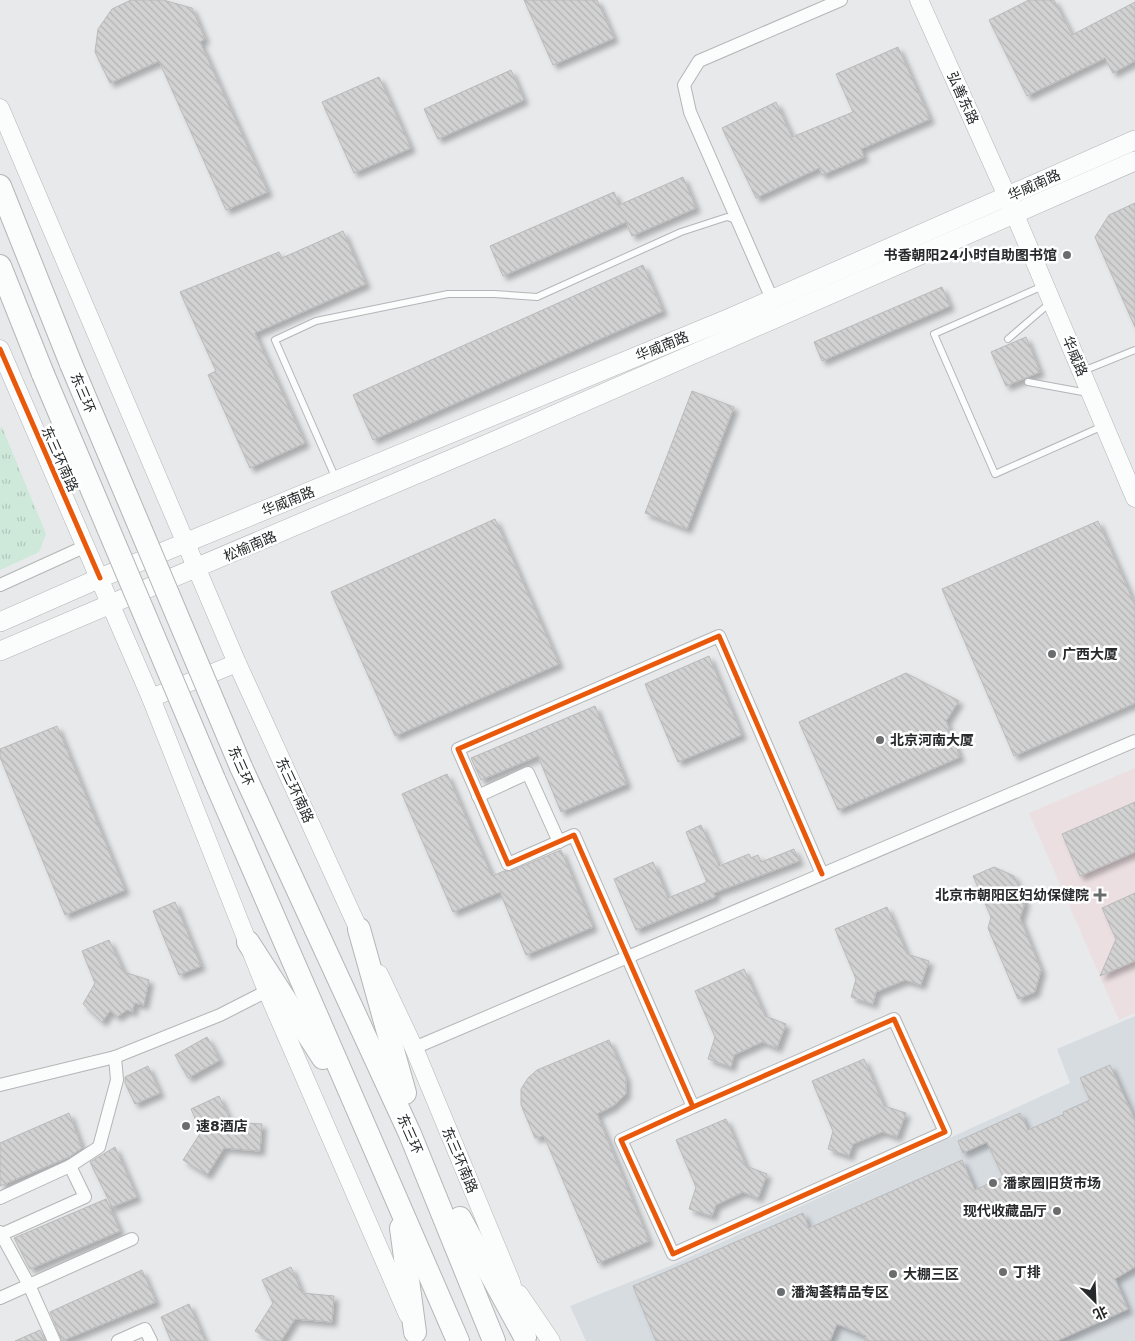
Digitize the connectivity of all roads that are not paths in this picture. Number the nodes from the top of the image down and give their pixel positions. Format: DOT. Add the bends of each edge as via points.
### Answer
graph roads {
  1 [pos="842,0"];
  2 [pos="919,0"];
  3 [pos="0,108"];
  4 [pos="1135,140"];
  5 [pos="1135,162"];
  6 [pos="0,186"];
  7 [pos="1007,196"];
  8 [pos="1015,215"];
  9 [pos="738,220"];
  10 [pos="0,266"];
  11 [pos="1048,293"];
  12 [pos="772,299"];
  13 [pos="1008,339"];
  14 [pos="0,349"];
  15 [pos="1135,350"];
  16 [pos="1082,372"];
  17 [pos="1028,382"];
  18 [pos="1091,393"];
  19 [pos="1104,425"];
  20 [pos="500,440"];
  21 [pos="337,480"];
  22 [pos="1135,498"];
  23 [pos="185,543"];
  24 [pos="86,546"];
  25 [pos="196,568"];
  26 [pos="100,578"];
  27 [pos="0,586"];
  28 [pos="111,603"];
  29 [pos="0,622"];
  30 [pos="0,651"];
  31 [pos="237,663"];
  32 [pos="151,698"];
  33 [pos="1135,741"];
  34 [pos="478,796"];
  35 [pos="559,842"];
  36 [pos="822,874"];
  37 [pos="359,929"];
  38 [pos="248,942"];
  39 [pos="627,958"];
  40 [pos="267,991"];
  41 [pos="414,1048"];
  42 [pos="115,1057"];
  43 [pos="0,1085"];
  44 [pos="693,1108"];
  45 [pos="358,1114"];
  46 [pos="410,1134"];
  47 [pos="70,1166"];
  48 [pos="430,1181"];
  49 [pos="0,1198"];
  50 [pos="398,1199"];
  51 [pos="0,1233"];
  52 [pos="132,1239"];
  53 [pos="511,1282"];
  54 [pos="29,1285"];
  55 [pos="0,1298"];
  56 [pos="417,1338"];
  57 [pos="526,1339"];
  58 [pos="54,1341"];
  59 [pos="118,1341"];
  60 [pos="151,1341"];
  61 [pos="458,1341"];
  62 [pos="494,1341"];
  63 [pos="551,1341"];
  1 -- 9 [label="street" via="699,61 684,85 690,112"];
  2 -- 7 [label="street, 弘善东路"];
  3 -- 23 [label="street, 东三环南路"];
  4 -- 7 [label="main road, 华威南路"];
  5 -- 8 [label="main road, 华威南路"];
  6 -- 46 [label="highway, 东三环, bridge" via="240,767"];
  7 -- 8 [label="street, 弘善东路"];
  7 -- 12 [label="main road, 华威南路"];
  8 -- 11 [label="street, 华威路"];
  8 -- 20 [label="main road, 华威南路"];
  9 -- 12 [label="street"];
  9 -- 21 [label="lane" via="727,217 681,232 537,297 448,294 316,321 275,340"];
  10 -- 45 [label="highway, bridge"];
  11 -- 13 [label="lane"];
  11 -- 16 [label="street, 华威路"];
  11 -- 19 [label="lane" via="934,334 995,474"];
  12 -- 21 [label="main road, 华威南路"];
  14 -- 24 [label="street, 东三环南路"];
  15 -- 16 [label="lane"];
  16 -- 18 [label="street, 华威路"];
  17 -- 18 [label="lane"];
  18 -- 19 [label="street, 华威路"];
  19 -- 22 [label="street, 华威路"];
  20 -- 25 [label="main road, 松榆南路"];
  21 -- 23 [label="main road, 华威南路"];
  23 -- 25 [label="street, 东三环南路"];
  23 -- 26 [label="main road, 华威南路"];
  24 -- 26 [label="street, 东三环南路"];
  24 -- 27 [label="street"];
  25 -- 28 [label="main road, 松榆南路"];
  25 -- 31 [label="street, 东三环南路"];
  26 -- 28 [label="street, 东三环南路"];
  26 -- 29 [label="main road"];
  28 -- 30 [label="main road, 松榆南路"];
  28 -- 32 [label="street, 东三环南路"];
  31 -- 32 [label="street"];
  31 -- 37 [label="street, 东三环南路"];
  32 -- 38 [label="street, 东三环南路"];
  33 -- 36 [label="street"];
  34 -- 35 [label="street" via="508,864"];
  34 -- 35 [label="street" via="528,773"];
  34 -- 36 [label="street" via="458,749 719,636"];
  35 -- 39 [label="street" via="574,835"];
  36 -- 39 [label="street"];
  37 -- 41 [label="street, 东三环南路"];
  37 -- 46 [label="highway" via="404,1088"];
  38 -- 40 [label="street, 东三环南路"];
  38 -- 45 [label="highway"];
  39 -- 41 [label="street"];
  39 -- 44 [label="street"];
  40 -- 42 [label="street" via="220,1015"];
  40 -- 56 [label="street, 东三环南路"];
  41 -- 53 [label="street, 东三环南路"];
  42 -- 43 [label="street"];
  42 -- 47 [label="street" via="117,1080 99,1147"];
  44 -- 44 [label="street" via="894,1019 945,1132 673,1254 621,1140"];
  45 -- 50 [label="highway"];
  46 -- 48 [label="highway, 东三环"];
  47 -- 49 [label="street"];
  47 -- 51 [label="street" via="85,1197"];
  48 -- 57 [label="highway" via="452,1201 470,1240"];
  48 -- 62 [label="highway, 东三环"];
  50 -- 56 [label="highway"];
  50 -- 61 [label="highway"];
  51 -- 54 [label="street"];
  52 -- 54 [label="street"];
  53 -- 57 [label="street, 东三环南路"];
  53 -- 63 [label="street"];
  54 -- 55 [label="street"];
  54 -- 58 [label="street"];
  59 -- 60 [label="street" via="145,1329"];
}
